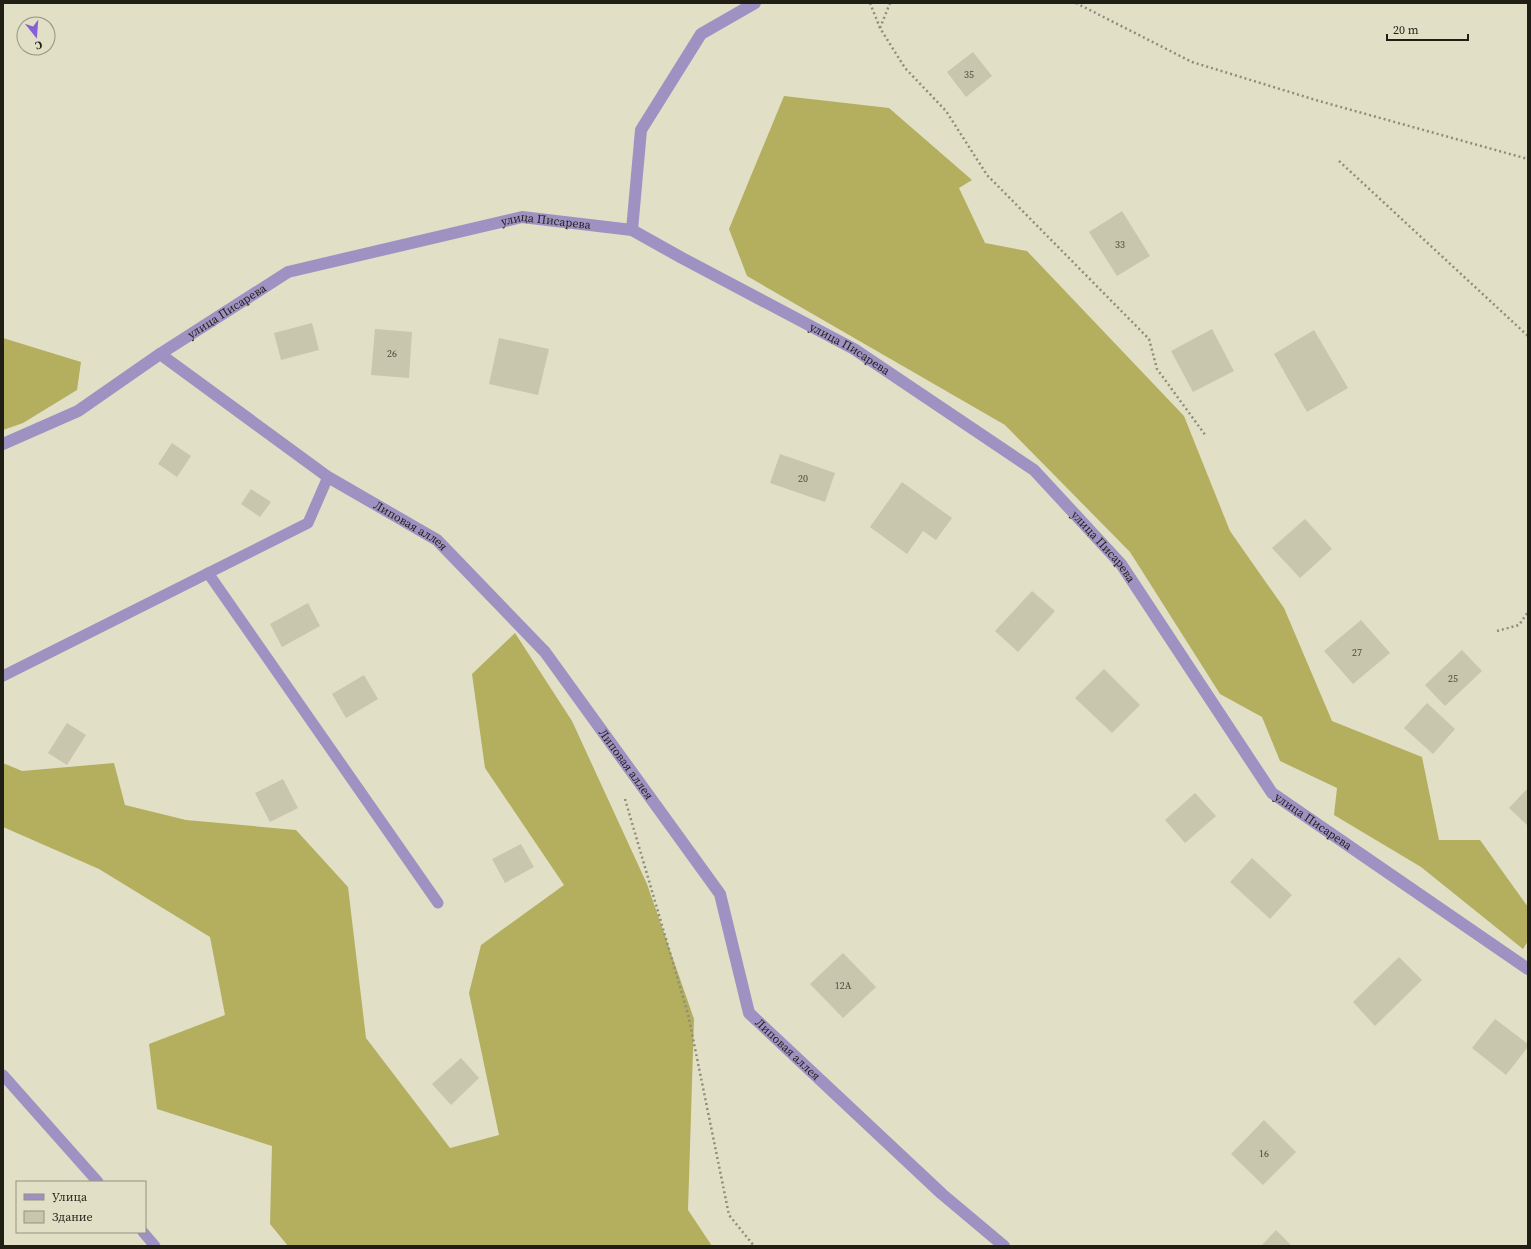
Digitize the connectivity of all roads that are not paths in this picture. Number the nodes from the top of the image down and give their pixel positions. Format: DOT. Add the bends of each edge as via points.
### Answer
graph roads {
  1 [pos="755,3"];
  2 [pos="632,230"];
  3 [pos="160,354"];
  4 [pos="3,444"];
  5 [pos="328,477"];
  6 [pos="208,573"];
  7 [pos="3,676"];
  8 [pos="438,903"];
  9 [pos="1528,970"];
  10 [pos="3,1075"];
  11 [pos="97,1181"];
  12 [pos="144,1233"];
  13 [pos="155,1246"];
  14 [pos="1004,1246"];
  1 -- 2 [label="street" via="701,34 641,130"];
  2 -- 3 [label="street, улица Писарева" via="522,217 288,272"];
  2 -- 9 [label="street, улица Писарева" via="854,349 1034,470 1121,564 1272,792"];
  3 -- 4 [label="street, улица Писарева" via="78,412"];
  3 -- 5 [label="street, Липовая аллея"];
  5 -- 6 [label="lane" via="308,523"];
  5 -- 14 [label="street, Липовая аллея" via="437,540 545,652 720,894 749,1014 942,1194"];
  6 -- 7 [label="lane"];
  6 -- 8 [label="lane"];
  10 -- 11 [label="lane"];
  12 -- 13 [label="lane"];
}
